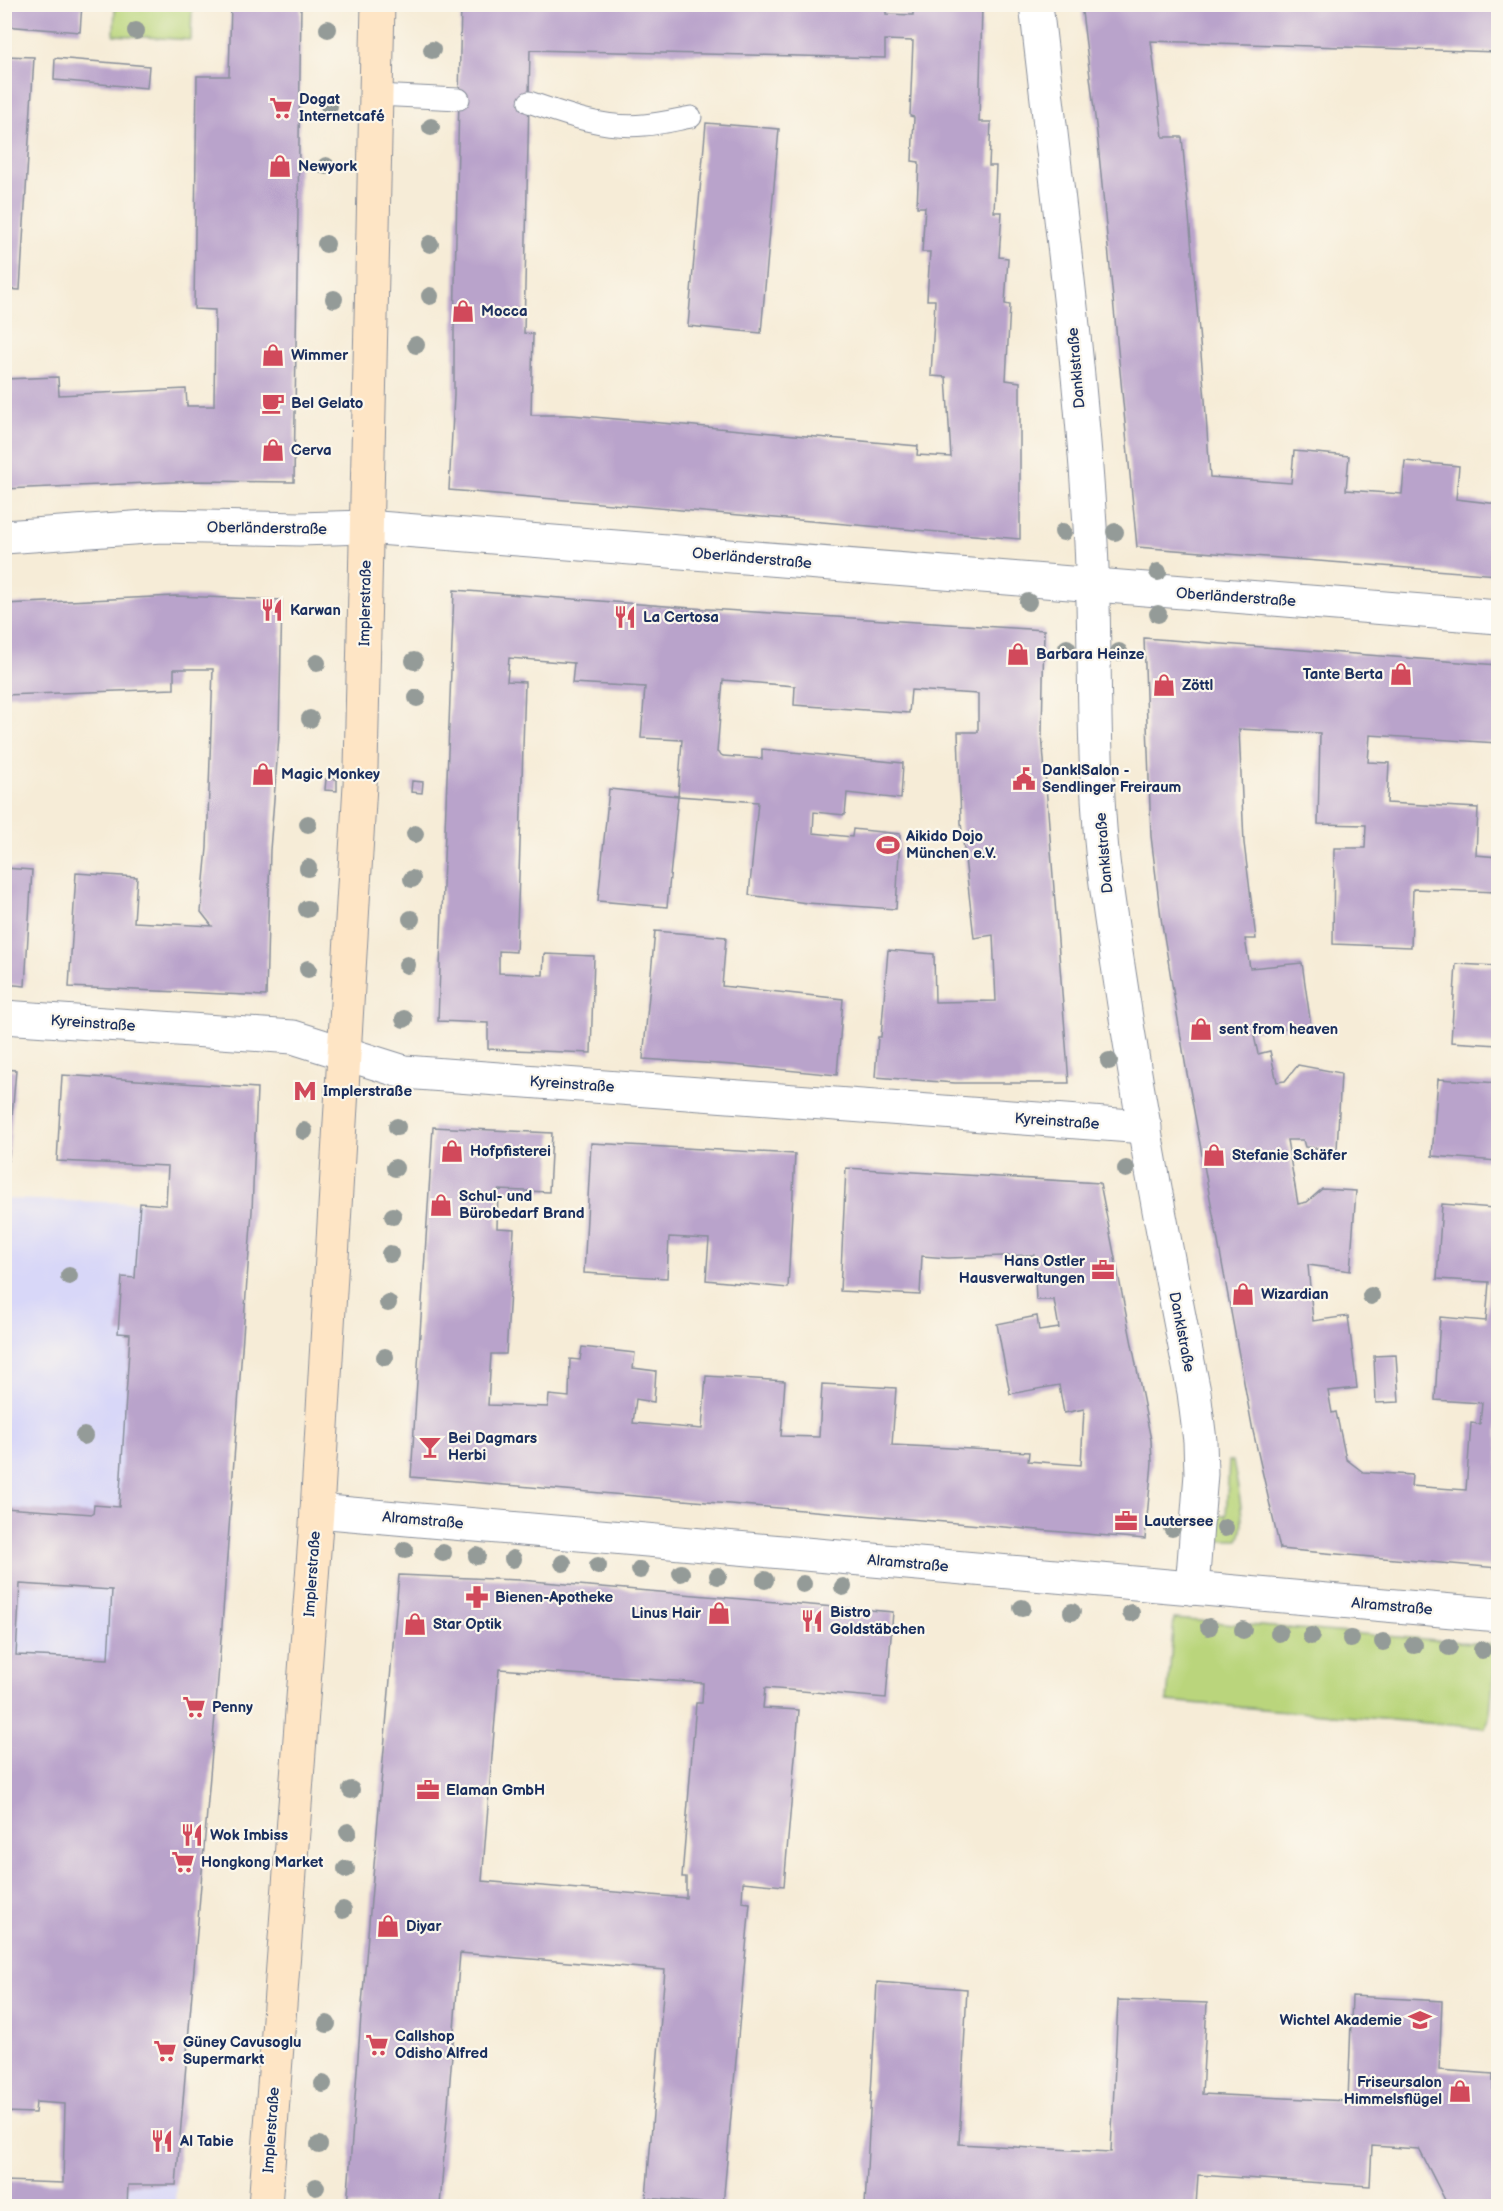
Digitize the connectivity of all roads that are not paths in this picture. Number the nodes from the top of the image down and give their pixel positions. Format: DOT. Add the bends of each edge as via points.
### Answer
graph roads {
  1 [pos="378,4"];
  2 [pos="1035,4"];
  3 [pos="375,95"];
  4 [pos="459,99"];
  5 [pos="529,102"];
  6 [pos="691,117"];
  7 [pos="366,527"];
  8 [pos="4,537"];
  9 [pos="1092,586"];
  10 [pos="1498,617"];
  11 [pos="4,1017"];
  12 [pos="343,1053"];
  13 [pos="1145,1127"];
  14 [pos="317,1511"];
  15 [pos="1192,1588"];
  16 [pos="1498,1615"];
  17 [pos="265,2206"];
  1 -- 3 [label="main road, Implerstraße"];
  2 -- 9 [label="street, Danklstraße" via="1072,324"];
  3 -- 4 [label="lane"];
  3 -- 7 [label="main road, Implerstraße"];
  5 -- 6 [label="lane" via="583,120 611,124 644,125"];
  7 -- 8 [label="street, Oberländerstraße" via="161,526"];
  7 -- 9 [label="street, Oberländerstraße"];
  7 -- 12 [label="main road, Implerstraße" via="361,768"];
  9 -- 10 [label="street, Oberländerstraße"];
  9 -- 13 [label="street, Danklstraße" via="1102,855"];
  11 -- 12 [label="street, Kyreinstraße" via="293,1037"];
  12 -- 13 [label="street, Kyreinstraße" via="404,1072"];
  12 -- 14 [label="main road, Implerstraße"];
  13 -- 15 [label="street, Danklstraße" via="1200,1441"];
  14 -- 15 [label="street, Alramstraße"];
  14 -- 17 [label="main road, Implerstraße"];
  15 -- 16 [label="street, Alramstraße"];
}
